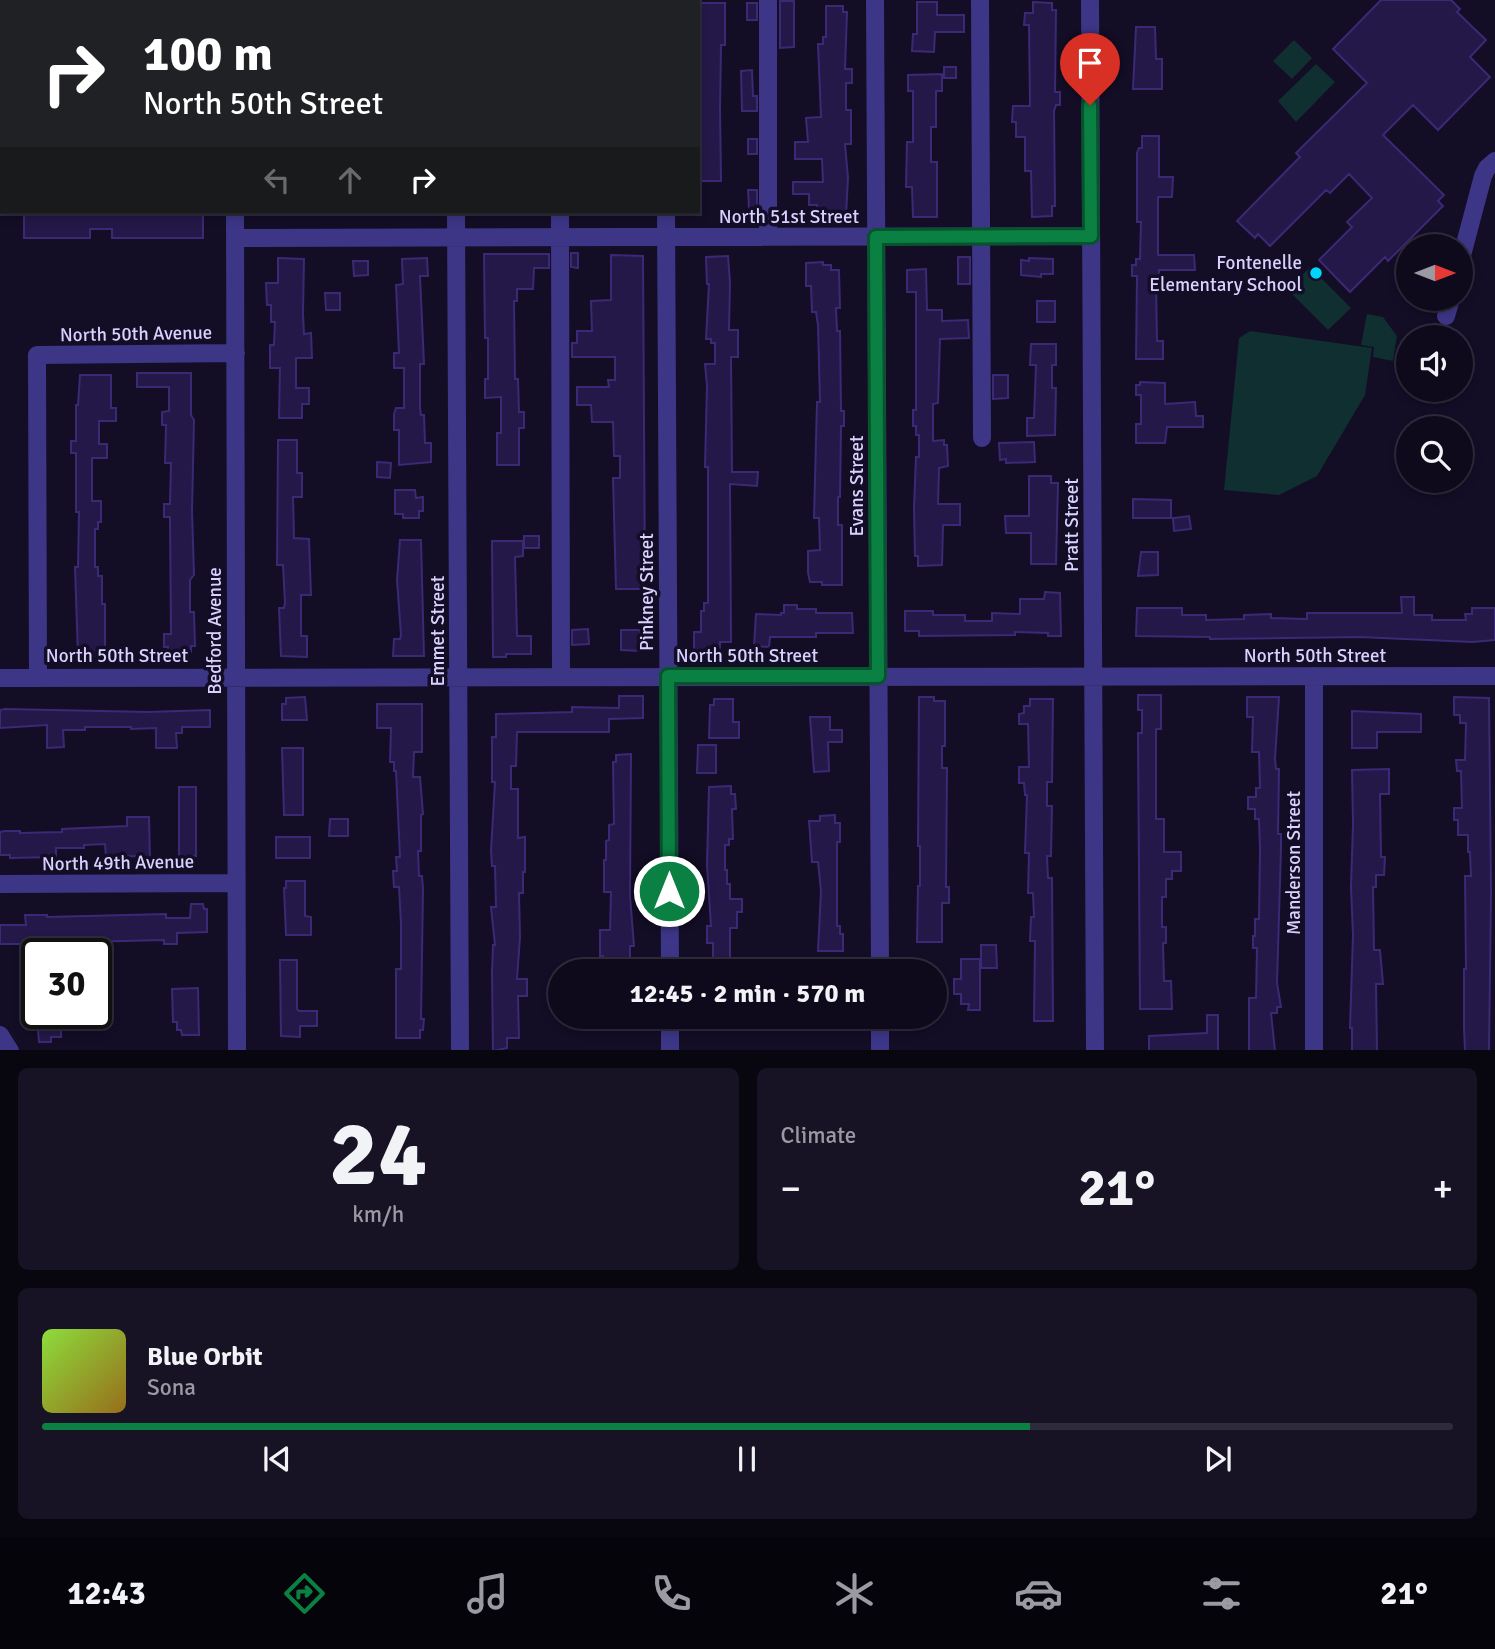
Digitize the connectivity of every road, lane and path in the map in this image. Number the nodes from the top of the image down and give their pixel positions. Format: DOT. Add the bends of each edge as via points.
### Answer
graph roads {
  1 [pos="768,0"];
  2 [pos="875,0"];
  3 [pos="980,0"];
  4 [pos="1090,0"];
  5 [pos="1495,161"];
  6 [pos="235,214"];
  7 [pos="456,214"];
  8 [pos="560,214"];
  9 [pos="666,214"];
  10 [pos="1468,234"];
  11 [pos="981,236"];
  12 [pos="1091,236"];
  13 [pos="456,237"];
  14 [pos="560,237"];
  15 [pos="666,237"];
  16 [pos="768,237"];
  17 [pos="876,237"];
  18 [pos="235,238"];
  19 [pos="236,354"];
  20 [pos="982,438"];
  21 [pos="668,676"];
  22 [pos="878,676"];
  23 [pos="1093,676"];
  24 [pos="1314,676"];
  25 [pos="1495,676"];
  26 [pos="38,677"];
  27 [pos="236,677"];
  28 [pos="458,677"];
  29 [pos="561,677"];
  30 [pos="0,678"];
  31 [pos="236,883"];
  32 [pos="0,884"];
  33 [pos="670,959"];
  34 [pos="880,959"];
  35 [pos="670,1029"];
  36 [pos="880,1029"];
  37 [pos="0,1035"];
  38 [pos="9,1050"];
  39 [pos="237,1050"];
  40 [pos="460,1050"];
  41 [pos="670,1050"];
  42 [pos="880,1050"];
  43 [pos="1095,1050"];
  44 [pos="1314,1050"];
  1 -- 16 [label="street"];
  2 -- 17 [label="street, Evans Street"];
  3 -- 11 [label="street"];
  4 -- 12 [label="street, Pratt Street"];
  5 -- 10 [label="street" via="1483,176"];
  6 -- 18 [label="street, Bedford Avenue"];
  7 -- 13 [label="street, Emmet Street"];
  8 -- 14 [label="street"];
  9 -- 15 [label="street, Pinkney Street"];
  11 -- 12 [label="street, North 51st Street"];
  11 -- 17 [label="street, North 51st Street"];
  11 -- 20 [label="street"];
  12 -- 23 [label="street, Pratt Street"];
  13 -- 14 [label="street, North 51st Street"];
  13 -- 18 [label="street, North 51st Street"];
  13 -- 28 [label="street, Emmet Street"];
  14 -- 15 [label="street, North 51st Street"];
  14 -- 29 [label="street"];
  15 -- 16 [label="street, North 51st Street"];
  15 -- 21 [label="street, Pinkney Street"];
  16 -- 17 [label="street, North 51st Street"];
  17 -- 22 [label="street, Evans Street"];
  18 -- 19 [label="street, Bedford Avenue"];
  19 -- 26 [label="street, North 50th Avenue" via="37,355"];
  19 -- 27 [label="street, Bedford Avenue"];
  21 -- 22 [label="street, North 50th Street"];
  21 -- 29 [label="street, North 50th Street"];
  21 -- 33 [label="street, Pinkney Street"];
  22 -- 23 [label="street, North 50th Street"];
  22 -- 34 [label="street, Evans Street"];
  23 -- 24 [label="street, North 50th Street"];
  23 -- 43 [label="street, Pratt Street"];
  24 -- 25 [label="street, North 50th Street"];
  24 -- 44 [label="street, Manderson Street"];
  26 -- 27 [label="street, North 50th Street"];
  26 -- 30 [label="street, North 50th Street"];
  27 -- 28 [label="street, North 50th Street"];
  27 -- 31 [label="street, Bedford Avenue"];
  28 -- 29 [label="street, North 50th Street"];
  28 -- 40 [label="street, Emmet Street"];
  31 -- 32 [label="street, North 49th Avenue"];
  31 -- 39 [label="street, Bedford Avenue"];
  35 -- 41 [label="street"];
  36 -- 42 [label="street"];
  37 -- 38 [label="street"];
}
